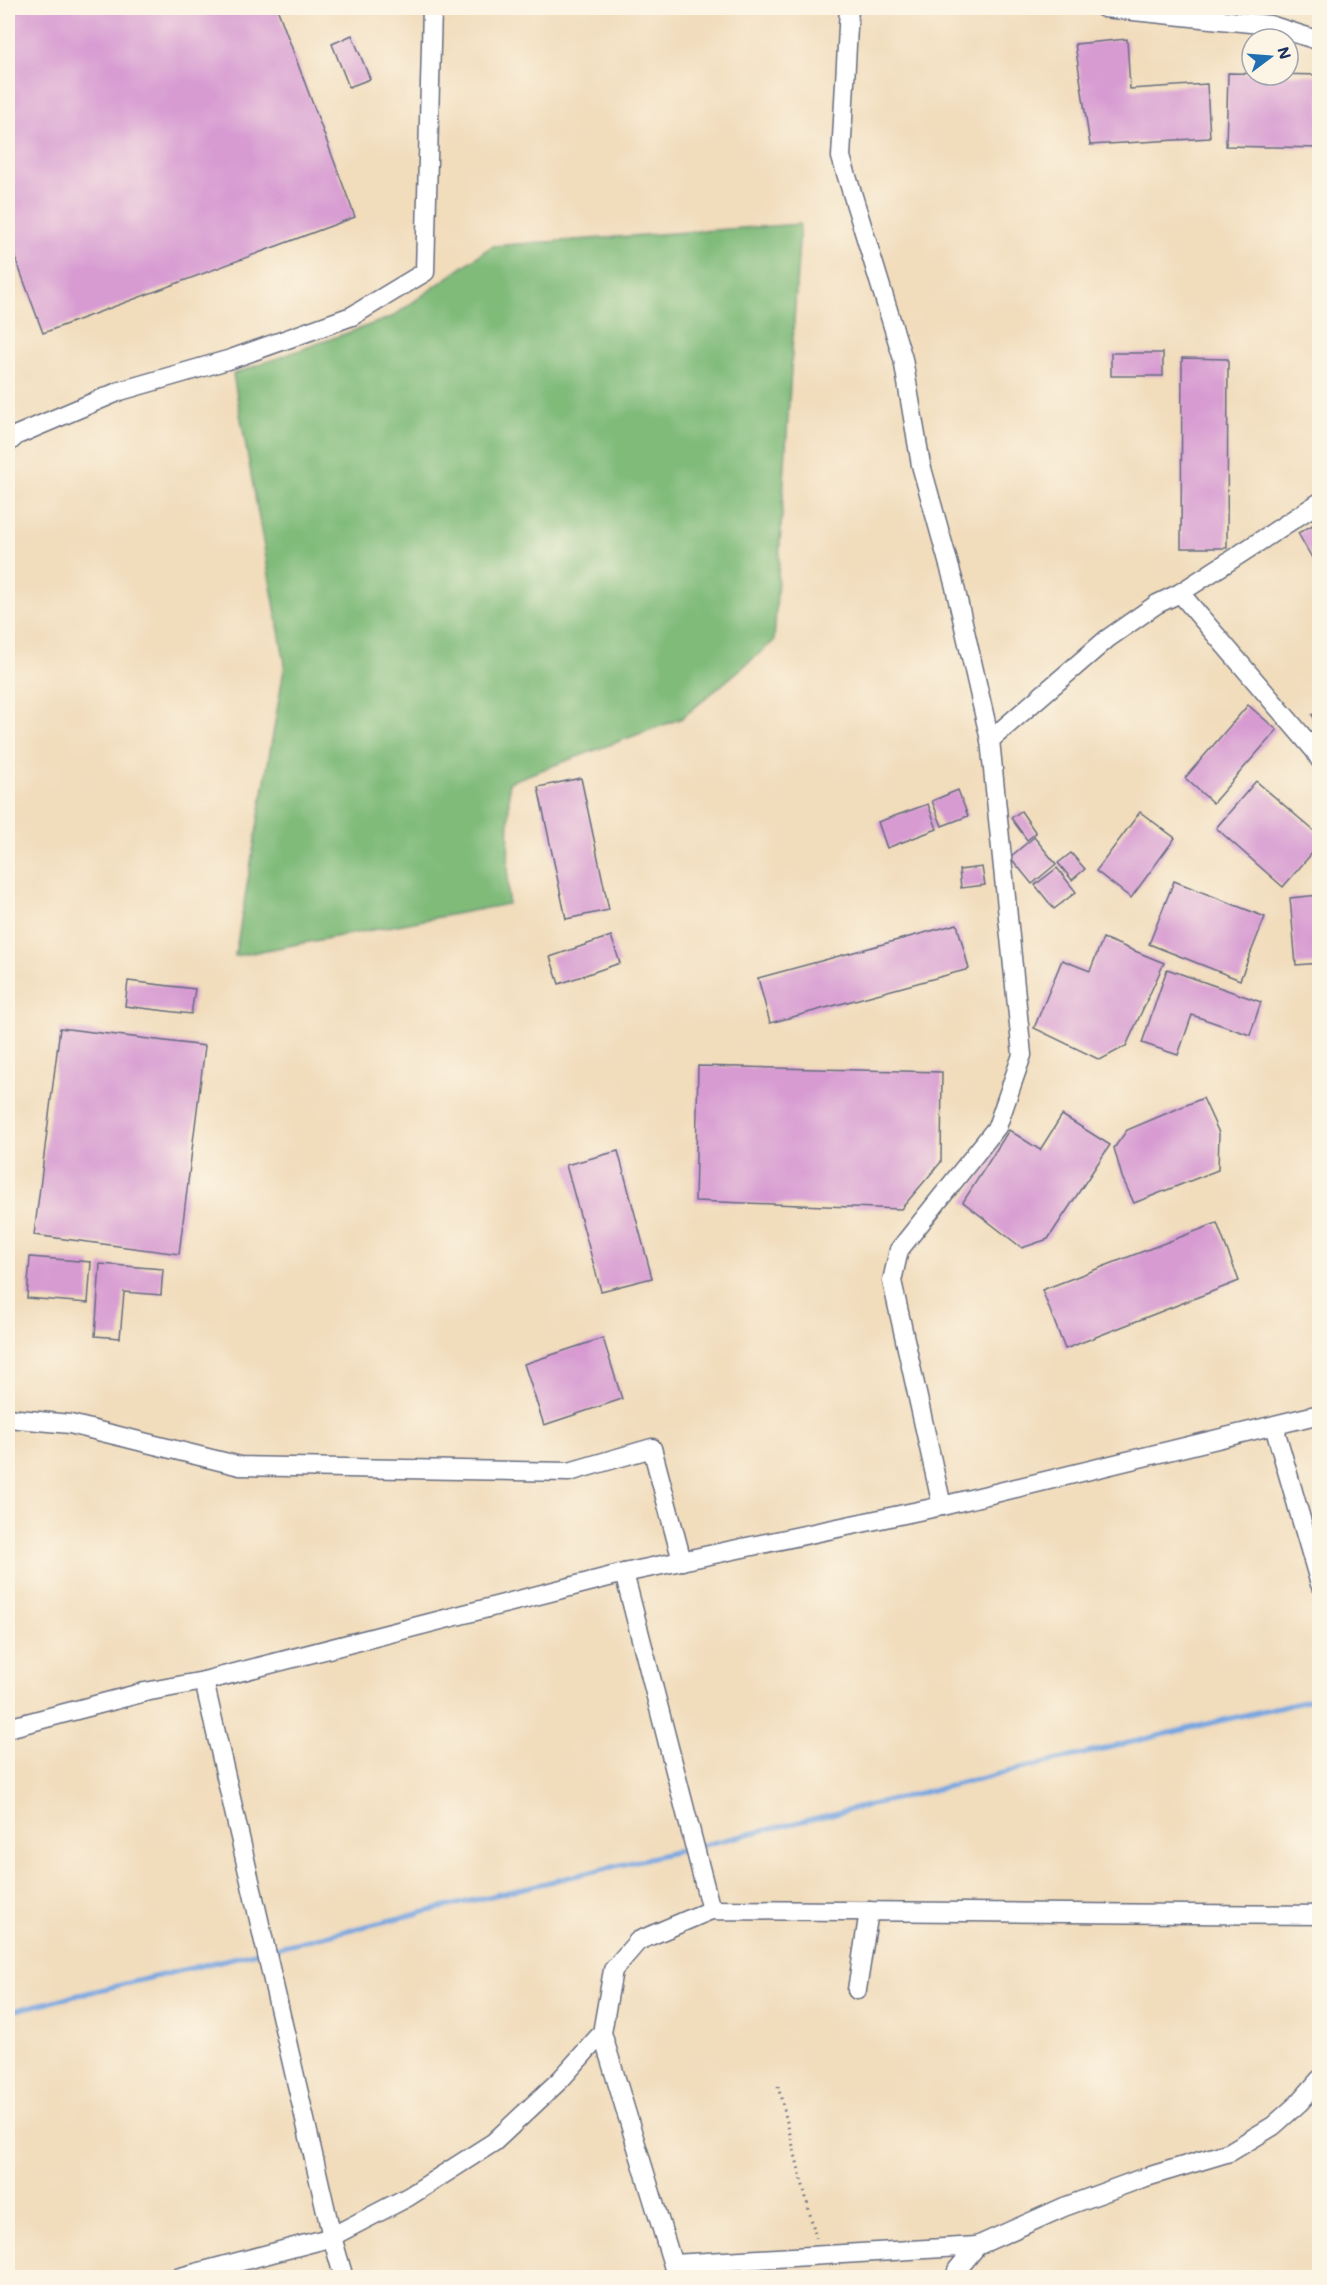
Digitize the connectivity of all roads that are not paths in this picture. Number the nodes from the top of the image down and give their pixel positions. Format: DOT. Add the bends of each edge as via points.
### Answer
graph roads {
  1 [pos="849,8"];
  2 [pos="1104,8"];
  3 [pos="432,10"];
  4 [pos="1320,41"];
  5 [pos="8,443"];
  6 [pos="1320,502"];
  7 [pos="1180,593"];
  8 [pos="990,740"];
  9 [pos="1320,760"];
  10 [pos="1320,1414"];
  11 [pos="8,1418"];
  12 [pos="1274,1426"];
  13 [pos="942,1506"];
  14 [pos="682,1561"];
  15 [pos="624,1573"];
  16 [pos="1320,1584"];
  17 [pos="204,1681"];
  18 [pos="8,1728"];
  19 [pos="711,1910"];
  20 [pos="869,1911"];
  21 [pos="1320,1915"];
  22 [pos="857,1990"];
  23 [pos="602,2033"];
  24 [pos="1320,2079"];
  25 [pos="332,2237"];
  26 [pos="977,2246"];
  27 [pos="675,2271"];
  28 [pos="177,2277"];
  29 [pos="345,2277"];
  30 [pos="957,2277"];
  1 -- 8 [label="street" via="841,157 903,359 921,465 954,583"];
  2 -- 4 [label="street" via="1270,26"];
  3 -- 5 [label="street" via="424,272 352,316 231,359 120,391 17,435"];
  6 -- 7 [label="street"];
  7 -- 8 [label="street" via="1107,639"];
  7 -- 9 [label="street"];
  8 -- 13 [label="street" via="1022,1055 997,1127 899,1250 892,1281"];
  10 -- 12 [label="street"];
  11 -- 14 [label="street" via="70,1424 240,1466 569,1473 652,1448"];
  12 -- 13 [label="street"];
  12 -- 16 [label="street"];
  13 -- 14 [label="street"];
  14 -- 15 [label="street"];
  15 -- 17 [label="street"];
  15 -- 19 [label="street"];
  17 -- 18 [label="street" via="145,1692"];
  17 -- 25 [label="street"];
  19 -- 20 [label="street"];
  19 -- 23 [label="street" via="638,1941 613,1971"];
  20 -- 21 [label="street"];
  20 -- 22 [label="street"];
  23 -- 25 [label="street" via="495,2142 408,2197"];
  23 -- 27 [label="street"];
  24 -- 26 [label="street" via="1273,2126 1230,2152 1140,2178"];
  25 -- 28 [label="street"];
  25 -- 29 [label="street"];
  26 -- 27 [label="street" via="821,2255"];
  26 -- 30 [label="street" via="957,2270"];
}
